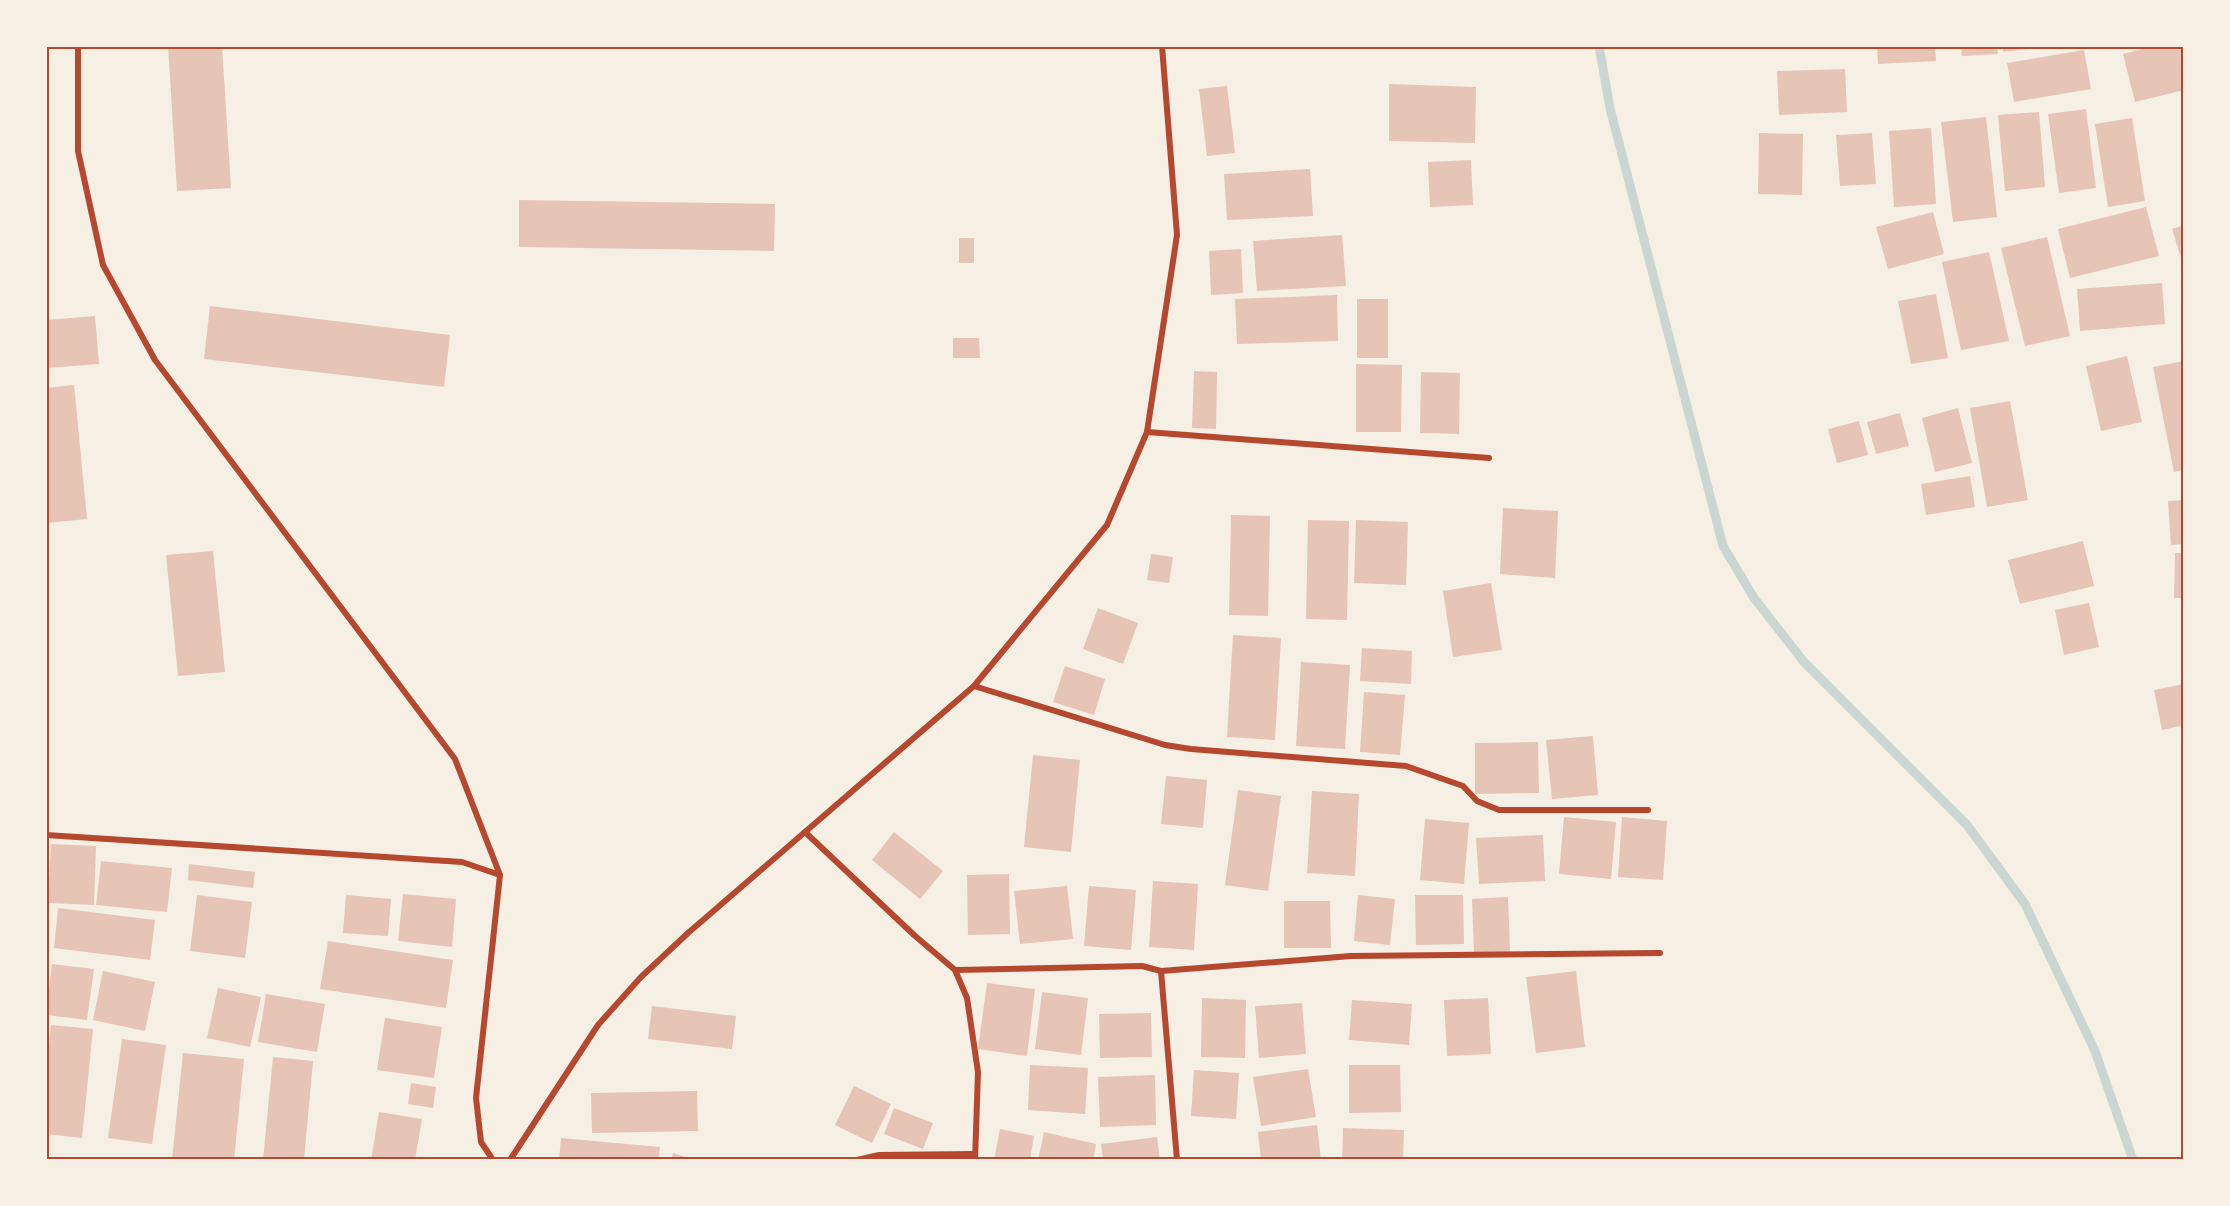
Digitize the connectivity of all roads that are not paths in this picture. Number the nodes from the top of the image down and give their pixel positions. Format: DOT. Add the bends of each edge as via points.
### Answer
graph roads {
  1 [pos="78,46"];
  2 [pos="1162,46"];
  3 [pos="1147,432"];
  4 [pos="1489,458"];
  5 [pos="974,686"];
  6 [pos="1648,810"];
  7 [pos="805,832"];
  8 [pos="46,835"];
  9 [pos="500,875"];
  10 [pos="1660,953"];
  11 [pos="955,970"];
  12 [pos="1161,971"];
  13 [pos="974,1157"];
  14 [pos="493,1160"];
  15 [pos="510,1160"];
  16 [pos="857,1160"];
  17 [pos="1177,1160"];
  1 -- 9 [label="street" via="78,151 103,265 155,360 455,759"];
  2 -- 3 [label="street" via="1177,235"];
  3 -- 4 [label="street"];
  3 -- 5 [label="street" via="1107,525"];
  5 -- 6 [label="street" via="1165,745 1406,766 1463,786 1477,801 1499,810"];
  5 -- 7 [label="street"];
  7 -- 11 [label="street"];
  7 -- 15 [label="street" via="641,977 598,1025"];
  8 -- 9 [label="street" via="462,862"];
  9 -- 14 [label="street" via="476,1098 480,1142"];
  10 -- 12 [label="street" via="1351,956"];
  11 -- 12 [label="street" via="1142,966"];
  11 -- 13 [label="street" via="967,998 978,1072"];
  12 -- 17 [label="street"];
  13 -- 16 [label="street" via="879,1155"];
}
